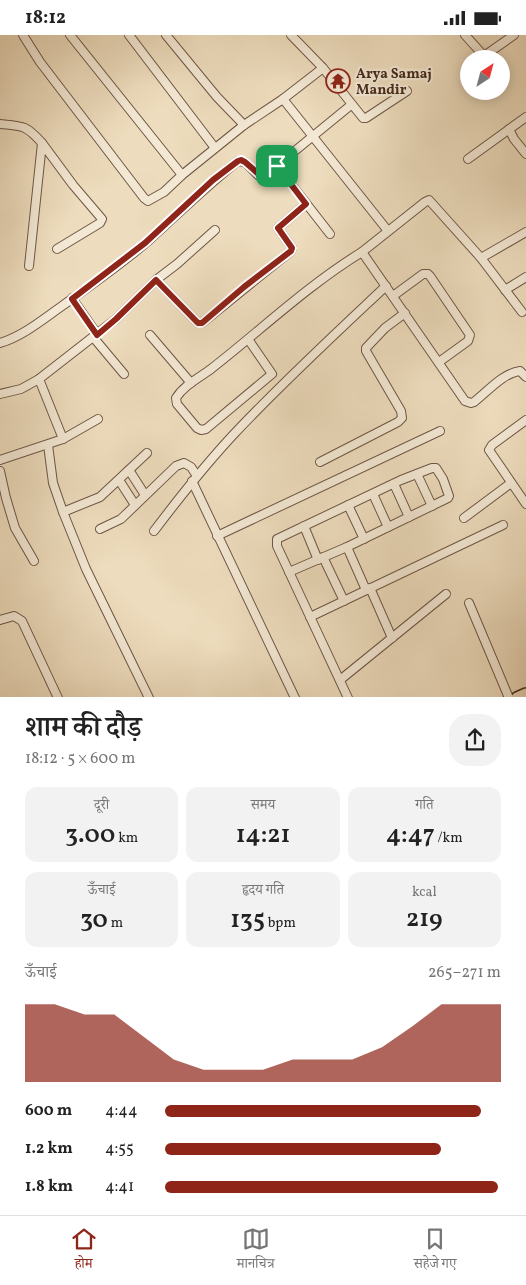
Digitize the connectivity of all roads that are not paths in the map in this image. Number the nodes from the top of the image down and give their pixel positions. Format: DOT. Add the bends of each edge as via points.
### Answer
graph roads {
  1 [pos="24,35"];
  2 [pos="70,35"];
  3 [pos="129,35"];
  4 [pos="166,35"];
  5 [pos="291,35"];
  6 [pos="465,35"];
  7 [pos="514,35"];
  8 [pos="323,68"];
  9 [pos="407,91"];
  10 [pos="283,99"];
  11 [pos="351,105"];
  12 [pos="526,117"];
  13 [pos="0,125"];
  14 [pos="244,125"];
  15 [pos="509,129"];
  16 [pos="312,136"];
  17 [pos="42,143"];
  18 [pos="215,148"];
  19 [pos="526,154"];
  20 [pos="468,159"];
  21 [pos="277,166"];
  22 [pos="182,175"];
  23 [pos="306,204"];
  24 [pos="215,230"];
  25 [pos="388,231"];
  26 [pos="526,232"];
  27 [pos="330,233"];
  28 [pos="57,249"];
  29 [pos="362,252"];
  30 [pos="482,258"];
  31 [pos="28,266"];
  32 [pos="526,277"];
  33 [pos="156,280"];
  34 [pos="386,286"];
  35 [pos="505,290"];
  36 [pos="393,296"];
  37 [pos="72,299"];
  38 [pos="522,312"];
  39 [pos="405,313"];
  40 [pos="150,335"];
  41 [pos="95,336"];
  42 [pos="248,339"];
  43 [pos="0,343"];
  44 [pos="440,362"];
  45 [pos="124,374"];
  46 [pos="526,377"];
  47 [pos="39,379"];
  48 [pos="191,383"];
  49 [pos="0,394"];
  50 [pos="98,419"];
  51 [pos="526,420"];
  52 [pos="440,431"];
  53 [pos="63,439"];
  54 [pos="48,445"];
  55 [pos="147,453"];
  56 [pos="0,458"];
  57 [pos="320,462"];
  58 [pos="129,470"];
  59 [pos="0,471"];
  60 [pos="417,474"];
  61 [pos="195,478"];
  62 [pos="119,480"];
  63 [pos="511,483"];
  64 [pos="394,484"];
  65 [pos="373,493"];
  66 [pos="145,495"];
  67 [pos="526,504"];
  68 [pos="135,505"];
  69 [pos="348,505"];
  70 [pos="432,506"];
  71 [pos="63,512"];
  72 [pos="408,517"];
  73 [pos="464,519"];
  74 [pos="503,525"];
  75 [pos="304,526"];
  76 [pos="388,527"];
  77 [pos="100,529"];
  78 [pos="154,531"];
  79 [pos="217,535"];
  80 [pos="364,539"];
  81 [pos="347,547"];
  82 [pos="321,559"];
  83 [pos="34,561"];
  84 [pos="289,572"];
  85 [pos="368,589"];
  86 [pos="446,594"];
  87 [pos="344,601"];
  88 [pos="469,603"];
  89 [pos="310,617"];
  90 [pos="0,620"];
  91 [pos="392,638"];
  92 [pos="340,680"];
  93 [pos="526,695"];
  94 [pos="58,697"];
  95 [pos="149,697"];
  96 [pos="294,697"];
  97 [pos="348,697"];
  98 [pos="509,697"];
  99 [pos="517,697"];
  1 -- 22 [label="street" via="40,61 146,200 150,201 164,192"];
  2 -- 22 [label="street"];
  3 -- 18 [label="street"];
  4 -- 14 [label="street"];
  5 -- 8 [label="street"];
  6 -- 7 [label="street" via="485,56"];
  8 -- 10 [label="street"];
  8 -- 11 [label="street"];
  9 -- 11 [label="street" via="365,119"];
  10 -- 14 [label="street"];
  10 -- 16 [label="street"];
  11 -- 16 [label="street"];
  12 -- 15 [label="street"];
  13 -- 17 [label="street" via="27,128"];
  14 -- 18 [label="street"];
  15 -- 19 [label="street"];
  15 -- 20 [label="street"];
  16 -- 21 [label="street"];
  16 -- 25 [label="street"];
  17 -- 28 [label="street" via="102,219"];
  17 -- 31 [label="street"];
  18 -- 22 [label="street"];
  21 -- 23 [label="street"];
  21 -- 37 [label="street" via="262,177 245,162 238,161 145,243"];
  23 -- 27 [label="street"];
  23 -- 33 [label="street" via="278,228 291,251 202,323 198,323"];
  24 -- 33 [label="street"];
  25 -- 29 [label="street"];
  25 -- 30 [label="street" via="429,200"];
  26 -- 30 [label="street"];
  29 -- 34 [label="street"];
  29 -- 42 [label="street"];
  30 -- 35 [label="street"];
  32 -- 35 [label="street"];
  33 -- 41 [label="street"];
  34 -- 36 [label="street"];
  34 -- 61 [label="street" via="281,385"];
  35 -- 38 [label="street"];
  36 -- 39 [label="street"];
  36 -- 44 [label="street" via="423,274 430,276 470,335 468,341"];
  37 -- 41 [label="street"];
  37 -- 43 [label="street" via="20,335"];
  39 -- 44 [label="street"];
  39 -- 57 [label="street" via="366,348 402,418"];
  40 -- 48 [label="street"];
  41 -- 45 [label="street"];
  41 -- 47 [label="street"];
  42 -- 48 [label="street"];
  42 -- 48 [label="street" via="272,374 206,429 201,430 193,424 176,398"];
  44 -- 46 [label="street" via="469,403 516,371"];
  47 -- 49 [label="street" via="22,389"];
  47 -- 53 [label="street"];
  50 -- 53 [label="street"];
  51 -- 63 [label="street" via="490,447 490,452"];
  52 -- 79 [label="street"];
  53 -- 54 [label="street"];
  54 -- 56 [label="street"];
  54 -- 71 [label="street" via="53,483"];
  55 -- 58 [label="street"];
  58 -- 62 [label="street"];
  58 -- 66 [label="street"];
  59 -- 83 [label="street" via="15,528"];
  60 -- 64 [label="street"];
  60 -- 70 [label="street"];
  60 -- 70 [label="street" via="435,468 443,479 448,497"];
  61 -- 66 [label="street" via="191,467 181,464"];
  61 -- 78 [label="street"];
  61 -- 79 [label="street"];
  62 -- 68 [label="street"];
  62 -- 71 [label="street" via="95,501"];
  63 -- 67 [label="street"];
  63 -- 73 [label="street"];
  64 -- 65 [label="street"];
  64 -- 72 [label="street"];
  65 -- 69 [label="street"];
  65 -- 76 [label="street"];
  66 -- 68 [label="street"];
  68 -- 77 [label="street" via="121,519"];
  69 -- 75 [label="street"];
  69 -- 80 [label="street"];
  70 -- 72 [label="street"];
  71 -- 95 [label="street" via="86,569"];
  72 -- 76 [label="street"];
  74 -- 85 [label="street"];
  75 -- 82 [label="street"];
  75 -- 84 [label="street" via="276,542"];
  76 -- 80 [label="street"];
  79 -- 96 [label="street"];
  80 -- 81 [label="street"];
  81 -- 82 [label="street"];
  81 -- 85 [label="street"];
  82 -- 84 [label="street"];
  82 -- 87 [label="street"];
  84 -- 89 [label="street"];
  85 -- 87 [label="street"];
  85 -- 91 [label="street"];
  86 -- 91 [label="street"];
  87 -- 89 [label="street"];
  88 -- 98 [label="street"];
  89 -- 92 [label="street"];
  90 -- 94 [label="street" via="14,616 22,621"];
  91 -- 92 [label="street"];
  92 -- 97 [label="street"];
  93 -- 99 [label="highway"];
}
